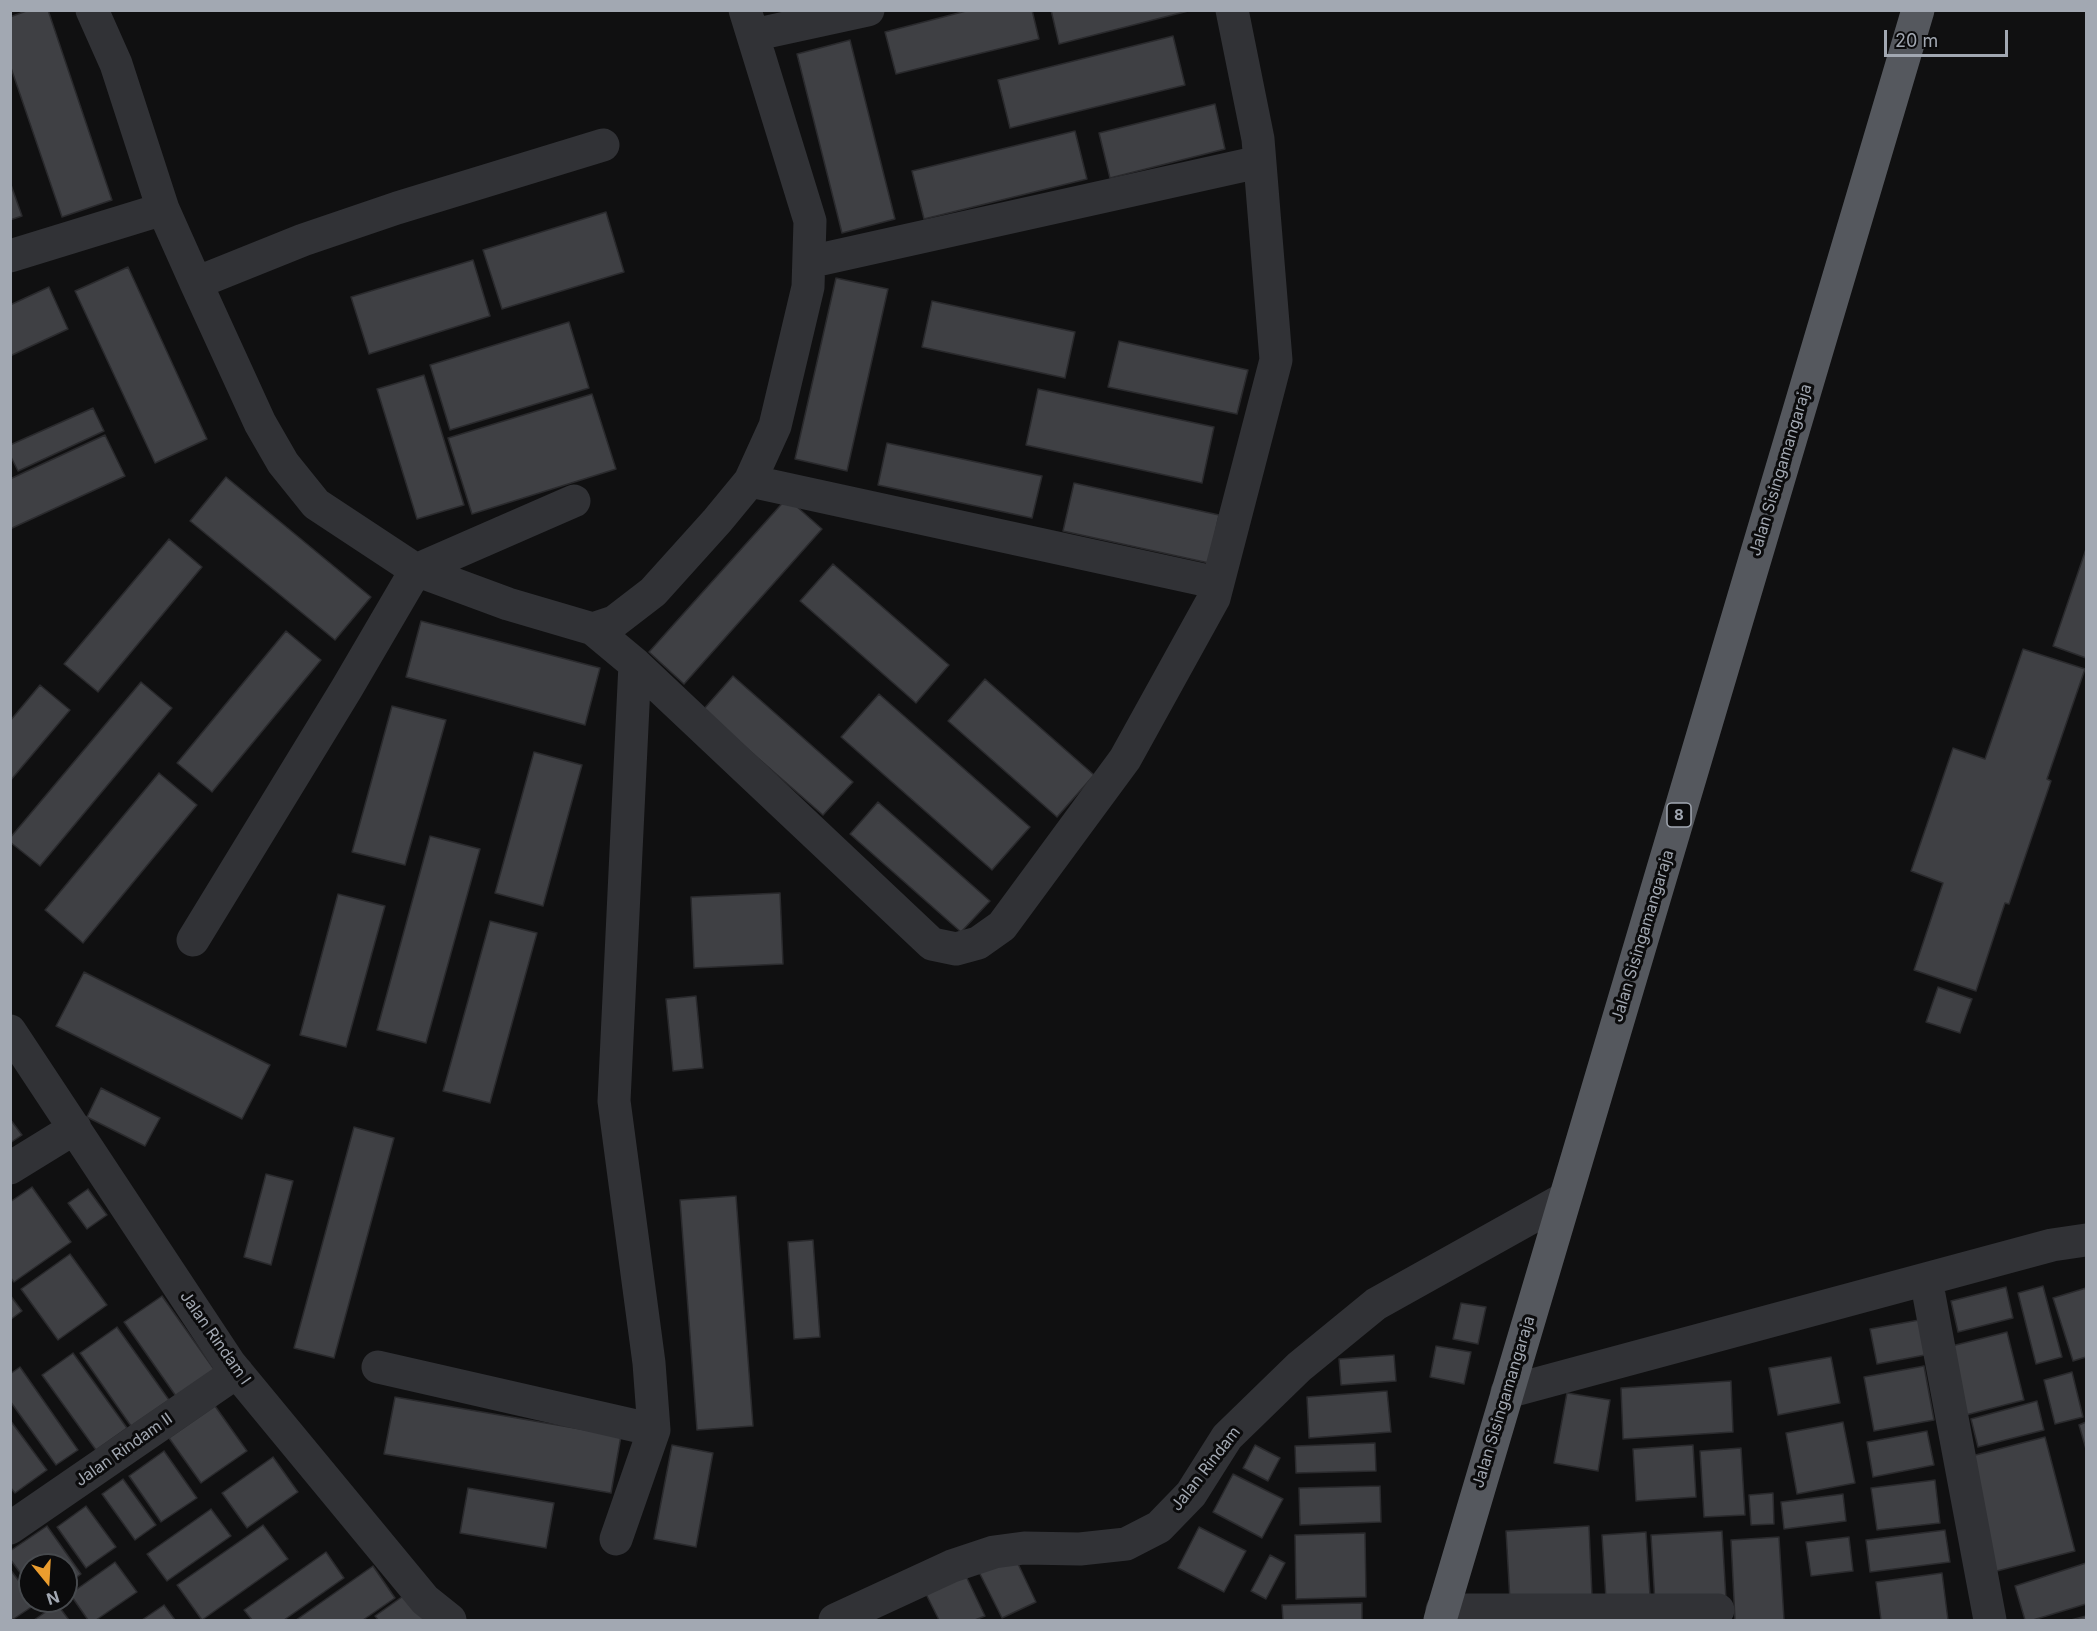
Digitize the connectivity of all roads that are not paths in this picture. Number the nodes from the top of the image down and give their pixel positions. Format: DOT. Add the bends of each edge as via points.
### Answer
graph roads {
  1 [pos="92,10"];
  2 [pos="868,10"];
  3 [pos="1232,10"];
  4 [pos="1918,10"];
  5 [pos="749,23"];
  6 [pos="603,145"];
  7 [pos="1260,162"];
  8 [pos="163,209"];
  9 [pos="10,256"];
  10 [pos="809,262"];
  11 [pos="196,283"];
  12 [pos="750,481"];
  13 [pos="574,501"];
  14 [pos="416,570"];
  15 [pos="1218,583"];
  16 [pos="593,629"];
  17 [pos="635,664"];
  18 [pos="193,940"];
  19 [pos="10,1031"];
  20 [pos="75,1128"];
  21 [pos="10,1168"];
  22 [pos="1564,1199"];
  23 [pos="2086,1240"];
  24 [pos="1926,1279"];
  25 [pos="378,1367"];
  26 [pos="237,1372"];
  27 [pos="1507,1392"];
  28 [pos="654,1430"];
  29 [pos="10,1528"];
  30 [pos="616,1539"];
  31 [pos="1718,1610"];
  32 [pos="1441,1615"];
  33 [pos="450,1620"];
  34 [pos="835,1620"];
  35 [pos="1989,1620"];
  1 -- 8 [label="street" via="116,64"];
  2 -- 5 [label="street"];
  3 -- 7 [label="street"];
  4 -- 22 [label="highway, Jalan Sisingamangaraja / 8"];
  5 -- 10 [label="street" via="810,221"];
  6 -- 11 [label="street" via="397,208"];
  7 -- 10 [label="street"];
  7 -- 15 [label="street" via="1276,360"];
  8 -- 9 [label="street"];
  8 -- 11 [label="street"];
  10 -- 12 [label="street" via="808,287 775,426"];
  11 -- 14 [label="street" via="260,423 283,463 316,504"];
  12 -- 15 [label="street"];
  12 -- 16 [label="street" via="653,592 614,622"];
  13 -- 14 [label="street"];
  14 -- 16 [label="street" via="508,604"];
  14 -- 18 [label="street"];
  15 -- 17 [label="street" via="1214,598 1125,759 1002,926 978,943 956,949 932,944"];
  16 -- 17 [label="street"];
  17 -- 28 [label="street" via="614,1101"];
  19 -- 20 [label="street, Jalan Rindam I"];
  20 -- 21 [label="street"];
  20 -- 26 [label="street, Jalan Rindam I"];
  22 -- 27 [label="highway, Jalan Sisingamangaraja / 8"];
  22 -- 34 [label="street, Jalan Rindam" via="1367,1311 1299,1367 1227,1437 1191,1494 1159,1527 1126,1544 994,1552 952,1566"];
  23 -- 24 [label="street" via="2052,1245"];
  24 -- 27 [label="street"];
  24 -- 35 [label="street"];
  25 -- 28 [label="street"];
  26 -- 29 [label="street, Jalan Rindam II"];
  26 -- 33 [label="street, Jalan Rindam I" via="424,1600"];
  27 -- 32 [label="highway, Jalan Sisingamangaraja / 8"];
  28 -- 30 [label="street"];
  31 -- 32 [label="street"];
}
